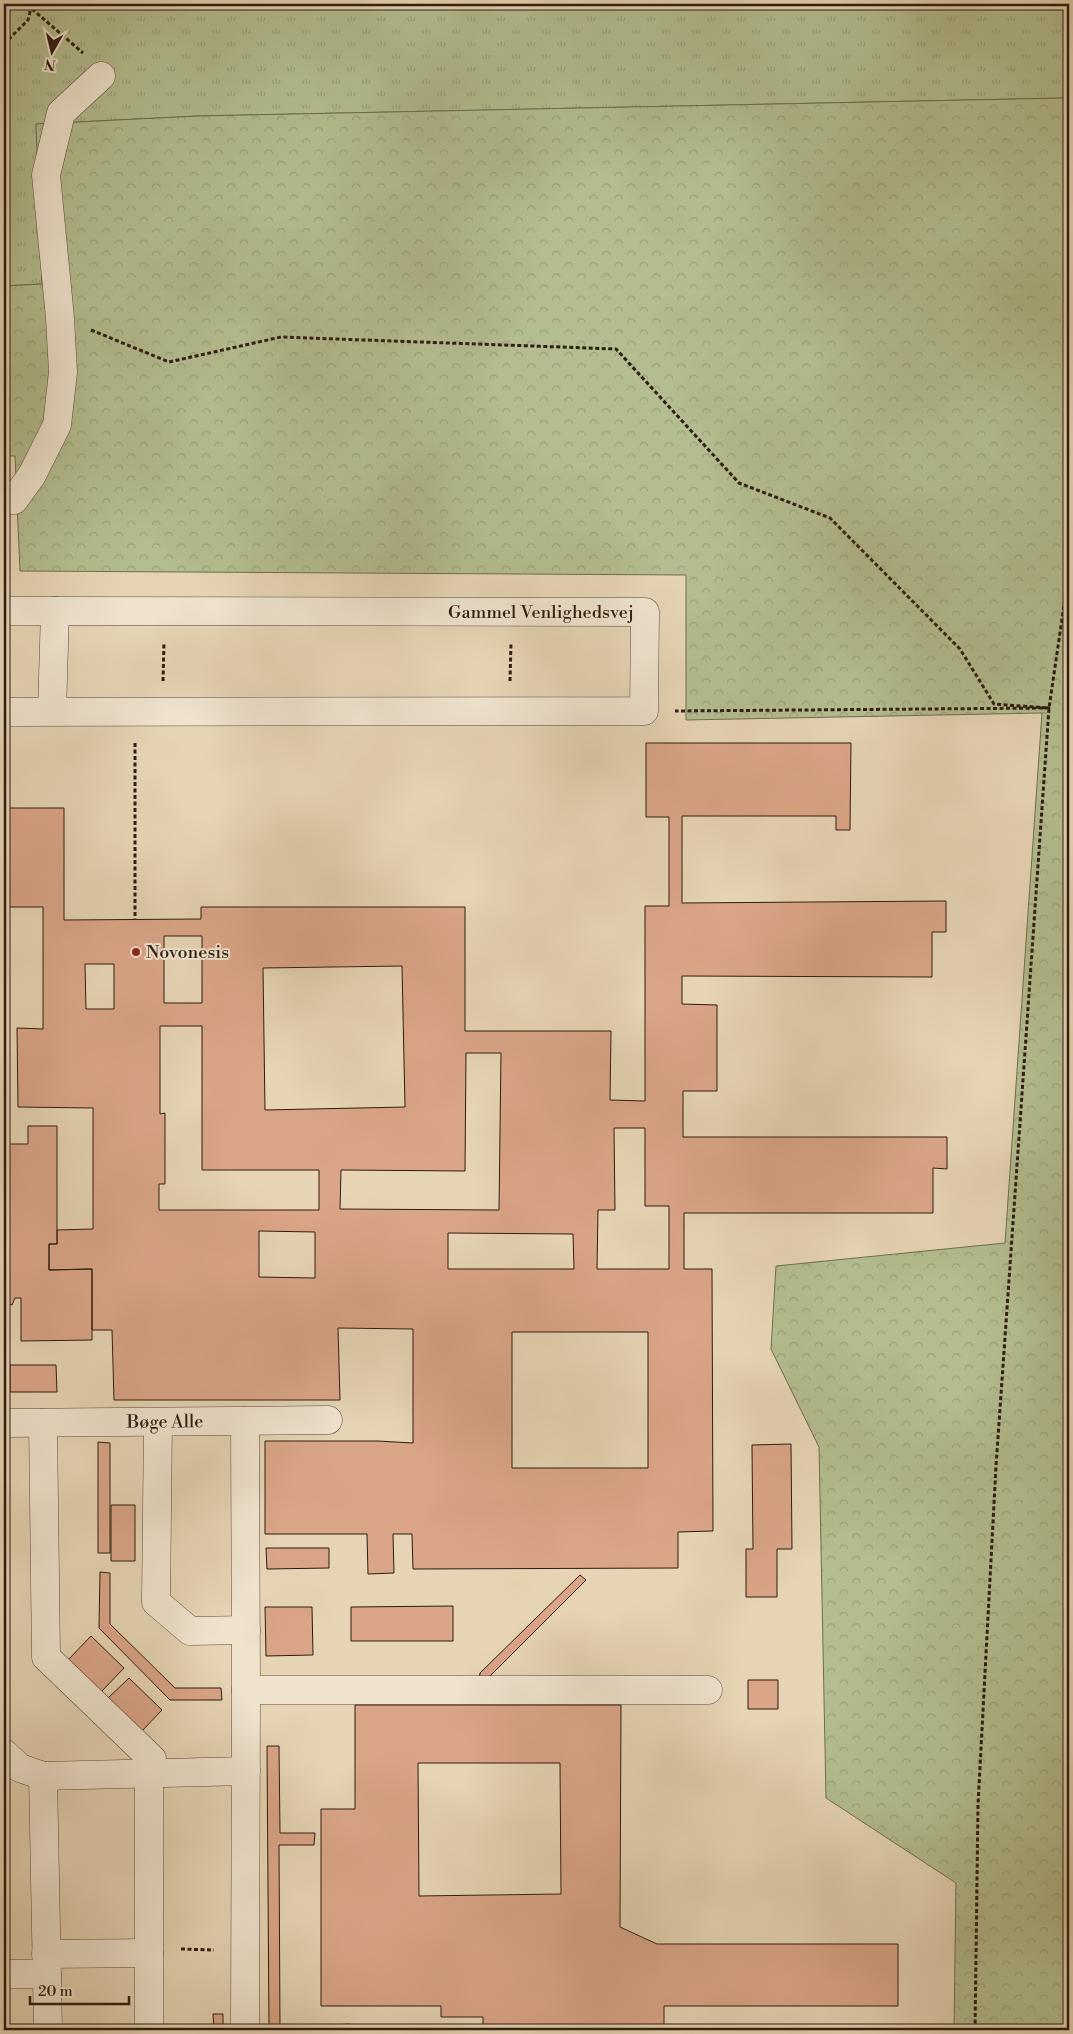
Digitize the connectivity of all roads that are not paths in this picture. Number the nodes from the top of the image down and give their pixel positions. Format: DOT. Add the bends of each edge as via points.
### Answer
graph roads {
  1 [pos="93,66"];
  2 [pos="4,500"];
  3 [pos="4,611"];
  4 [pos="55,611"];
  5 [pos="4,712"];
  6 [pos="52,712"];
  7 [pos="328,1420"];
  8 [pos="245,1421"];
  9 [pos="158,1422"];
  10 [pos="4,1423"];
  11 [pos="43,1423"];
  12 [pos="246,1630"];
  13 [pos="246,1690"];
  14 [pos="708,1690"];
  15 [pos="4,1753"];
  16 [pos="246,1771"];
  17 [pos="149,1773"];
  18 [pos="42,1776"];
  19 [pos="149,1951"];
  20 [pos="47,1964"];
  21 [pos="4,1974"];
  22 [pos="48,2030"];
  23 [pos="149,2030"];
  24 [pos="245,2030"];
  1 -- 2 [label="street" via="60,113 46,175 63,372 56,425 23,488 14,500"];
  3 -- 4 [label="street, Gammel Venlighedsvej"];
  4 -- 6 [label="street"];
  4 -- 6 [label="street, Gammel Venlighedsvej" via="646,612 644,711"];
  5 -- 6 [label="street"];
  7 -- 8 [label="street, Bøge Alle"];
  8 -- 9 [label="street, Bøge Alle"];
  8 -- 12 [label="street"];
  9 -- 11 [label="street, Bøge Alle"];
  9 -- 12 [label="street" via="156,1602 190,1632"];
  10 -- 11 [label="street, Bøge Alle"];
  11 -- 17 [label="street" via="46,1657 152,1759"];
  12 -- 13 [label="street"];
  13 -- 14 [label="street"];
  13 -- 16 [label="street"];
  15 -- 18 [label="street" via="20,1768"];
  16 -- 17 [label="street"];
  16 -- 24 [label="street"];
  17 -- 18 [label="street"];
  17 -- 19 [label="street"];
  18 -- 20 [label="street"];
  19 -- 20 [label="street"];
  19 -- 23 [label="street"];
  20 -- 21 [label="street"];
  20 -- 22 [label="street"];
}
